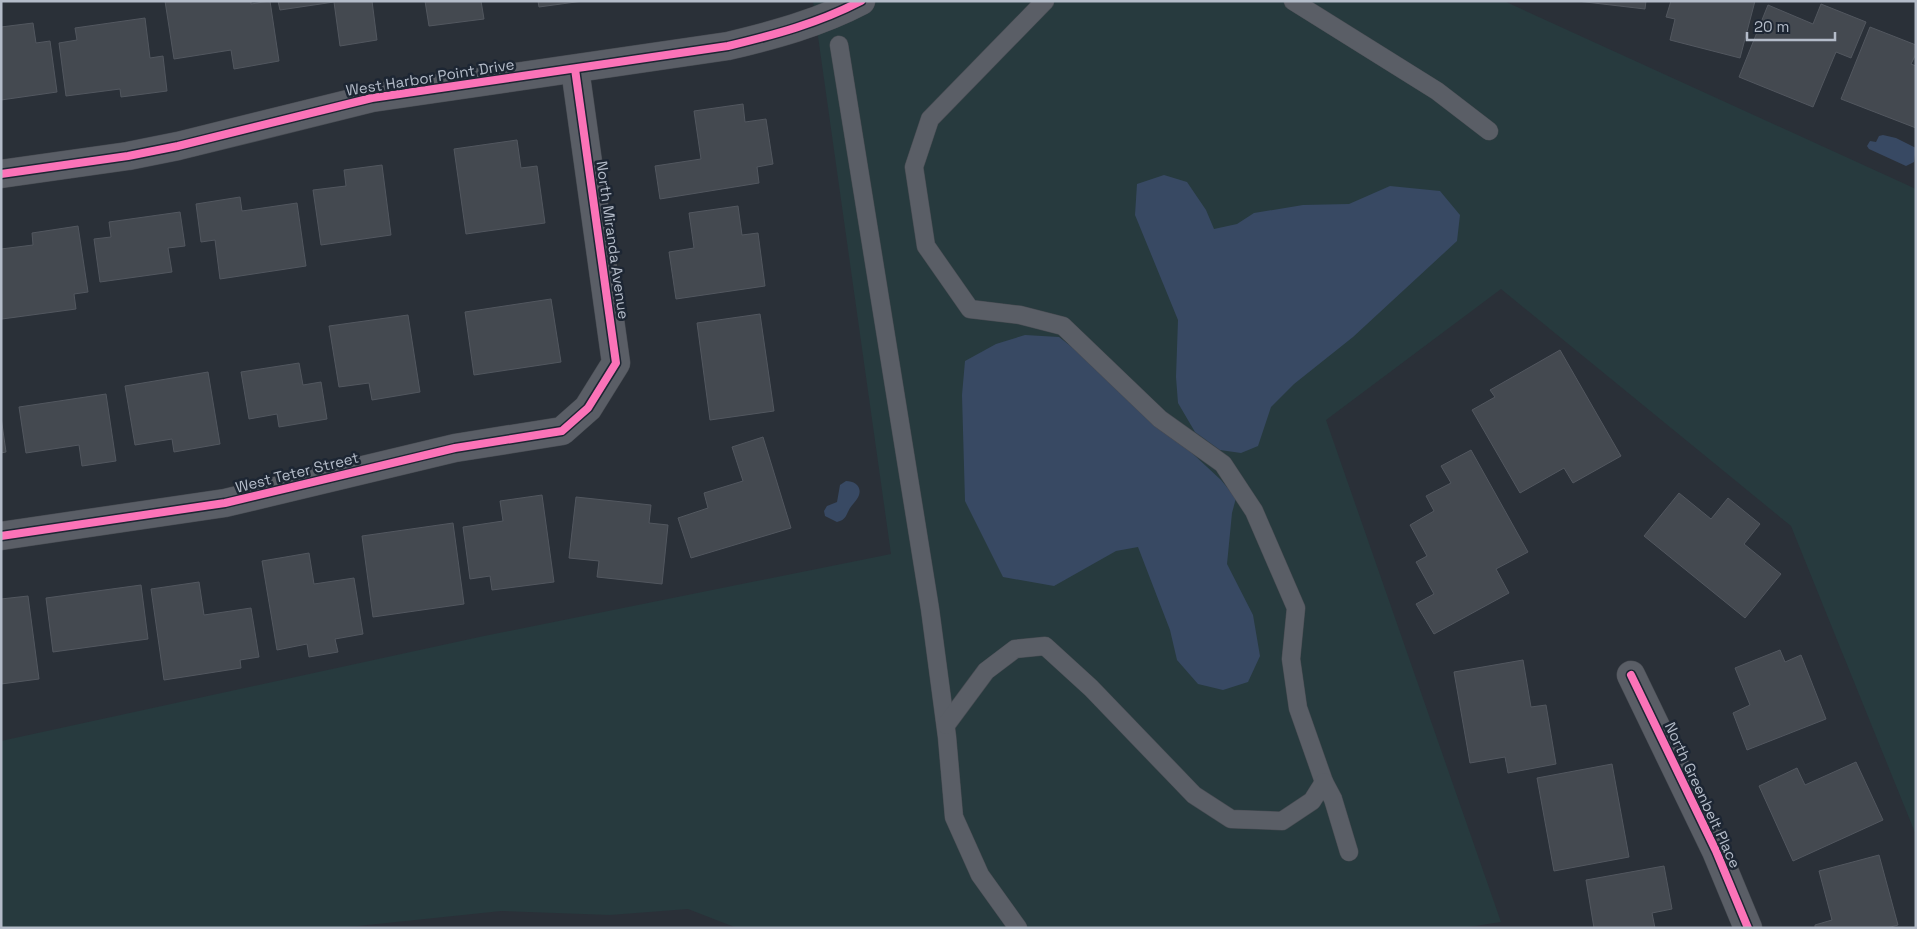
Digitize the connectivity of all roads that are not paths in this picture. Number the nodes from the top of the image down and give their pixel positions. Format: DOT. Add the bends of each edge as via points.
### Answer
graph roads {
  1 [pos="861,1"];
  2 [pos="1045,1"];
  3 [pos="1293,1"];
  4 [pos="839,45"];
  5 [pos="575,69"];
  6 [pos="1489,131"];
  7 [pos="1,174"];
  8 [pos="588,408"];
  9 [pos="1,536"];
  10 [pos="1631,675"];
  11 [pos="946,725"];
  12 [pos="1324,782"];
  13 [pos="1349,852"];
  14 [pos="1018,928"];
  15 [pos="1748,928"];
  1 -- 5 [label="street, West Harbor Point Drive" via="773,36"];
  2 -- 12 [label="lane" via="930,119 914,167 926,246 970,309 1020,315 1063,326 1160,419 1222,464 1254,511 1296,608 1291,659 1298,708"];
  3 -- 6 [label="lane" via="1437,91"];
  4 -- 11 [label="lane"];
  5 -- 7 [label="street, West Harbor Point Drive" via="372,98 178,146"];
  5 -- 8 [label="street, North Miranda Avenue" via="616,363"];
  8 -- 9 [label="street, West Teter Street" via="562,431 455,448 225,503"];
  10 -- 15 [label="street, North Greenbelt Place" via="1716,851"];
  11 -- 12 [label="lane" via="986,671 1015,649 1045,646 1091,688 1194,795 1231,819 1282,822 1312,801"];
  11 -- 14 [label="lane" via="954,817 980,875"];
  12 -- 13 [label="lane" via="1333,799"];
}
